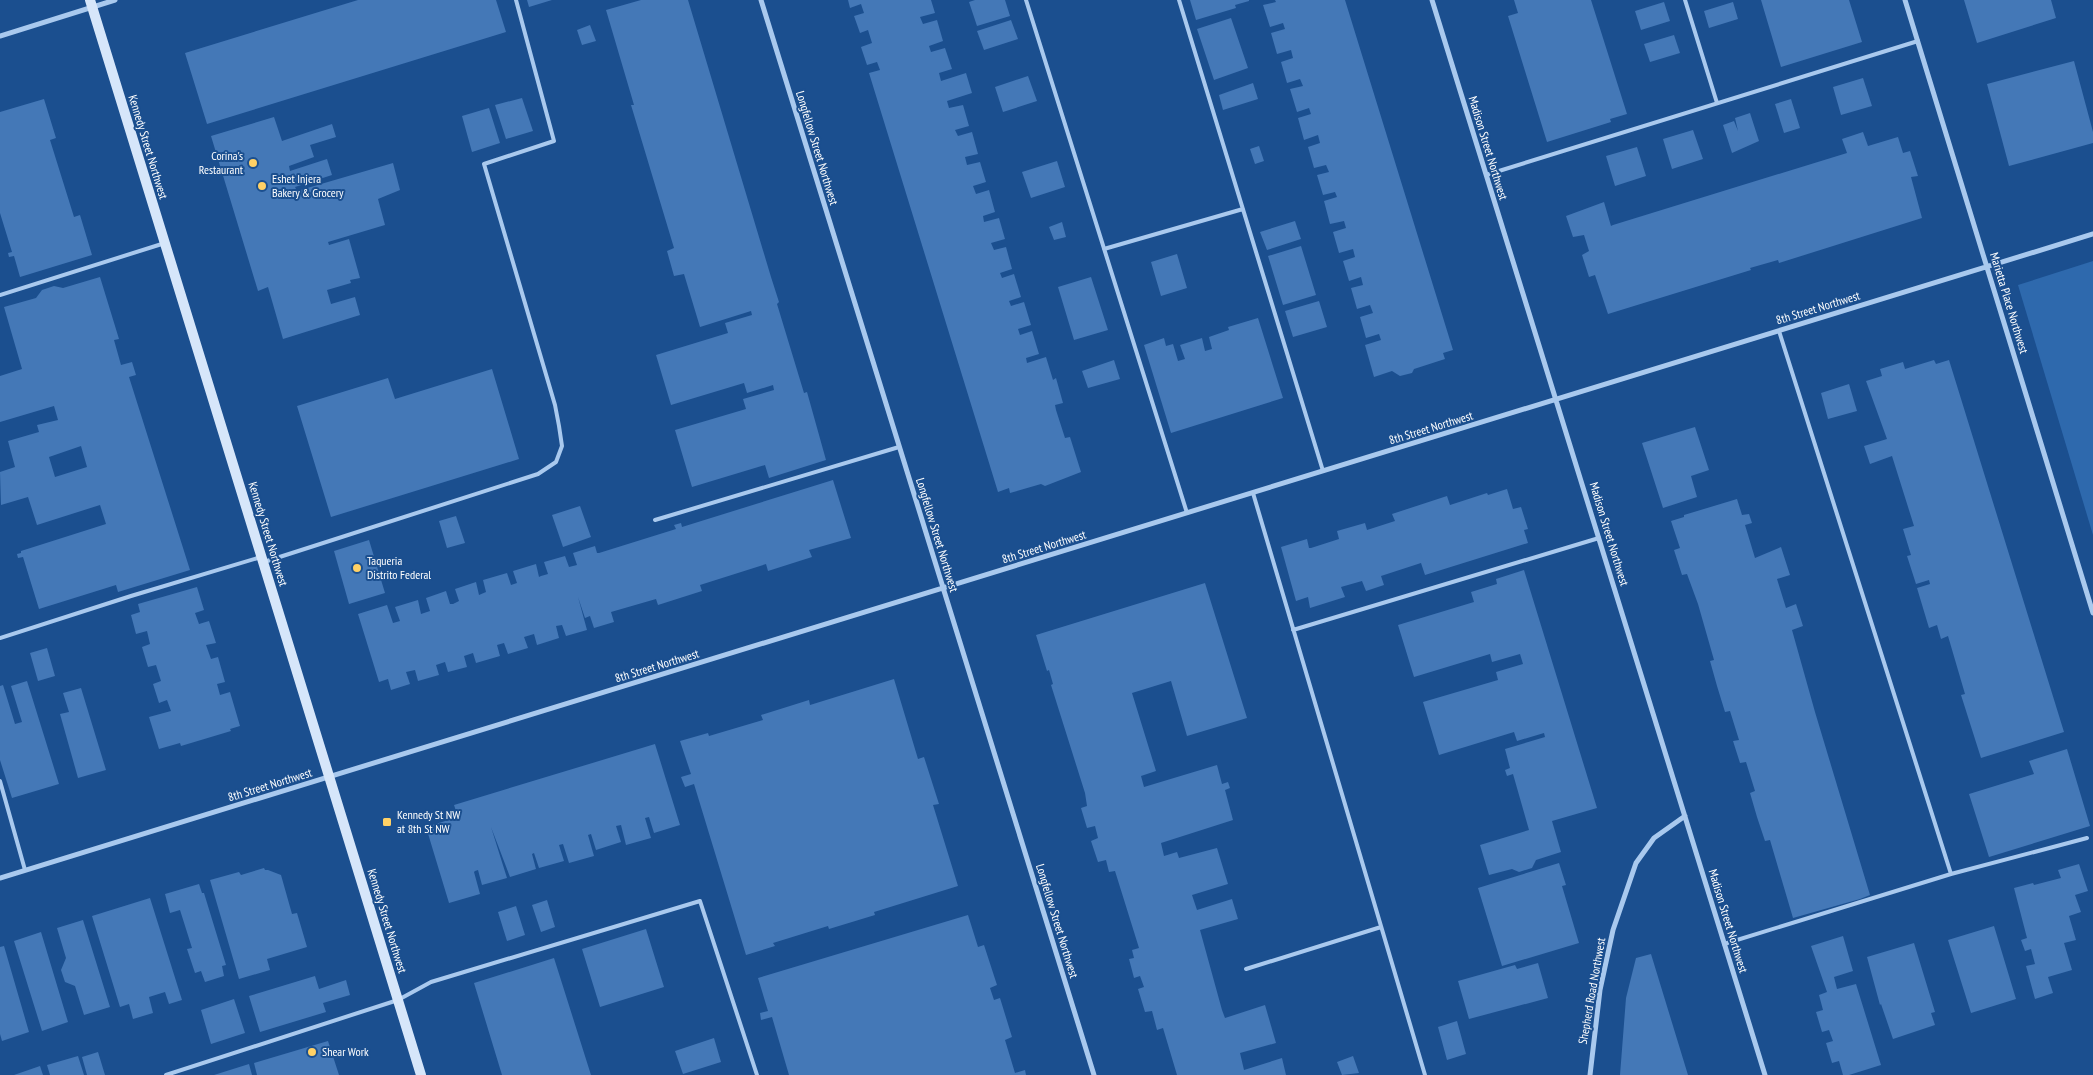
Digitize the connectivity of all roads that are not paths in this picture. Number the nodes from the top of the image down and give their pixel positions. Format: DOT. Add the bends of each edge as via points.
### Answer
graph roads {
  1 [pos="115,0"];
  2 [pos="516,0"];
  3 [pos="761,0"];
  4 [pos="1026,0"];
  5 [pos="1180,0"];
  6 [pos="1432,0"];
  7 [pos="1685,0"];
  8 [pos="1905,0"];
  9 [pos="91,4"];
  10 [pos="0,36"];
  11 [pos="1918,41"];
  12 [pos="1717,102"];
  13 [pos="1486,175"];
  14 [pos="1243,209"];
  15 [pos="2093,234"];
  16 [pos="165,243"];
  17 [pos="1104,249"];
  18 [pos="1987,266"];
  19 [pos="0,295"];
  20 [pos="1779,331"];
  21 [pos="1556,399"];
  22 [pos="899,447"];
  23 [pos="1323,471"];
  24 [pos="1253,493"];
  25 [pos="1187,513"];
  26 [pos="655,520"];
  27 [pos="1599,538"];
  28 [pos="262,560"];
  29 [pos="943,588"];
  30 [pos="2093,613"];
  31 [pos="1293,630"];
  32 [pos="0,638"];
  33 [pos="330,778"];
  34 [pos="0,781"];
  35 [pos="1684,816"];
  36 [pos="2087,838"];
  37 [pos="25,870"];
  38 [pos="1951,874"];
  39 [pos="0,878"];
  40 [pos="1381,927"];
  41 [pos="1724,944"];
  42 [pos="1246,969"];
  43 [pos="398,1000"];
  44 [pos="166,1075"];
  45 [pos="422,1075"];
  46 [pos="756,1075"];
  47 [pos="1094,1075"];
  48 [pos="1425,1075"];
  49 [pos="1590,1075"];
  50 [pos="1765,1075"];
  1 -- 9 [label="street"];
  2 -- 28 [label="lane" via="554,141 484,164 555,405 562,446 556,462 538,474"];
  3 -- 22 [label="street, Longfellow Street Northwest"];
  4 -- 17 [label="lane"];
  5 -- 14 [label="lane"];
  6 -- 13 [label="street, Madison Street Northwest"];
  7 -- 12 [label="lane"];
  8 -- 11 [label="street, Marietta Place Northwest"];
  9 -- 10 [label="street"];
  9 -- 16 [label="street, Kennedy Street Northwest"];
  11 -- 12 [label="lane"];
  11 -- 18 [label="street, Marietta Place Northwest"];
  12 -- 13 [label="lane"];
  13 -- 21 [label="street, Madison Street Northwest"];
  14 -- 17 [label="lane"];
  14 -- 23 [label="lane"];
  15 -- 18 [label="street, 8th Street Northwest"];
  16 -- 19 [label="lane"];
  16 -- 28 [label="street, Kennedy Street Northwest"];
  17 -- 25 [label="lane"];
  18 -- 20 [label="street, 8th Street Northwest"];
  18 -- 30 [label="street, Marietta Place Northwest"];
  20 -- 21 [label="street, 8th Street Northwest"];
  20 -- 38 [label="lane"];
  21 -- 23 [label="street, 8th Street Northwest"];
  21 -- 27 [label="street, Madison Street Northwest"];
  22 -- 26 [label="lane"];
  22 -- 29 [label="street, Longfellow Street Northwest"];
  23 -- 24 [label="street, 8th Street Northwest"];
  24 -- 25 [label="street, 8th Street Northwest"];
  24 -- 31 [label="lane"];
  25 -- 29 [label="street, 8th Street Northwest"];
  27 -- 31 [label="lane"];
  27 -- 35 [label="street, Madison Street Northwest"];
  28 -- 32 [label="lane" via="140,593"];
  28 -- 33 [label="street, Kennedy Street Northwest"];
  29 -- 33 [label="street, 8th Street Northwest"];
  29 -- 47 [label="street, Longfellow Street Northwest"];
  31 -- 40 [label="lane"];
  33 -- 37 [label="street, 8th Street Northwest"];
  33 -- 43 [label="street, Kennedy Street Northwest"];
  34 -- 37 [label="lane"];
  35 -- 41 [label="street, Madison Street Northwest"];
  35 -- 49 [label="street, Shepherd Road Northwest" via="1654,838 1636,863 1613,930 1600,990"];
  36 -- 38 [label="lane"];
  37 -- 39 [label="street, 8th Street Northwest"];
  38 -- 41 [label="lane"];
  40 -- 42 [label="lane"];
  40 -- 48 [label="lane"];
  41 -- 50 [label="street, Madison Street Northwest"];
  43 -- 44 [label="lane"];
  43 -- 45 [label="street, Kennedy Street Northwest"];
  43 -- 46 [label="lane" via="431,982 700,900"];
}
